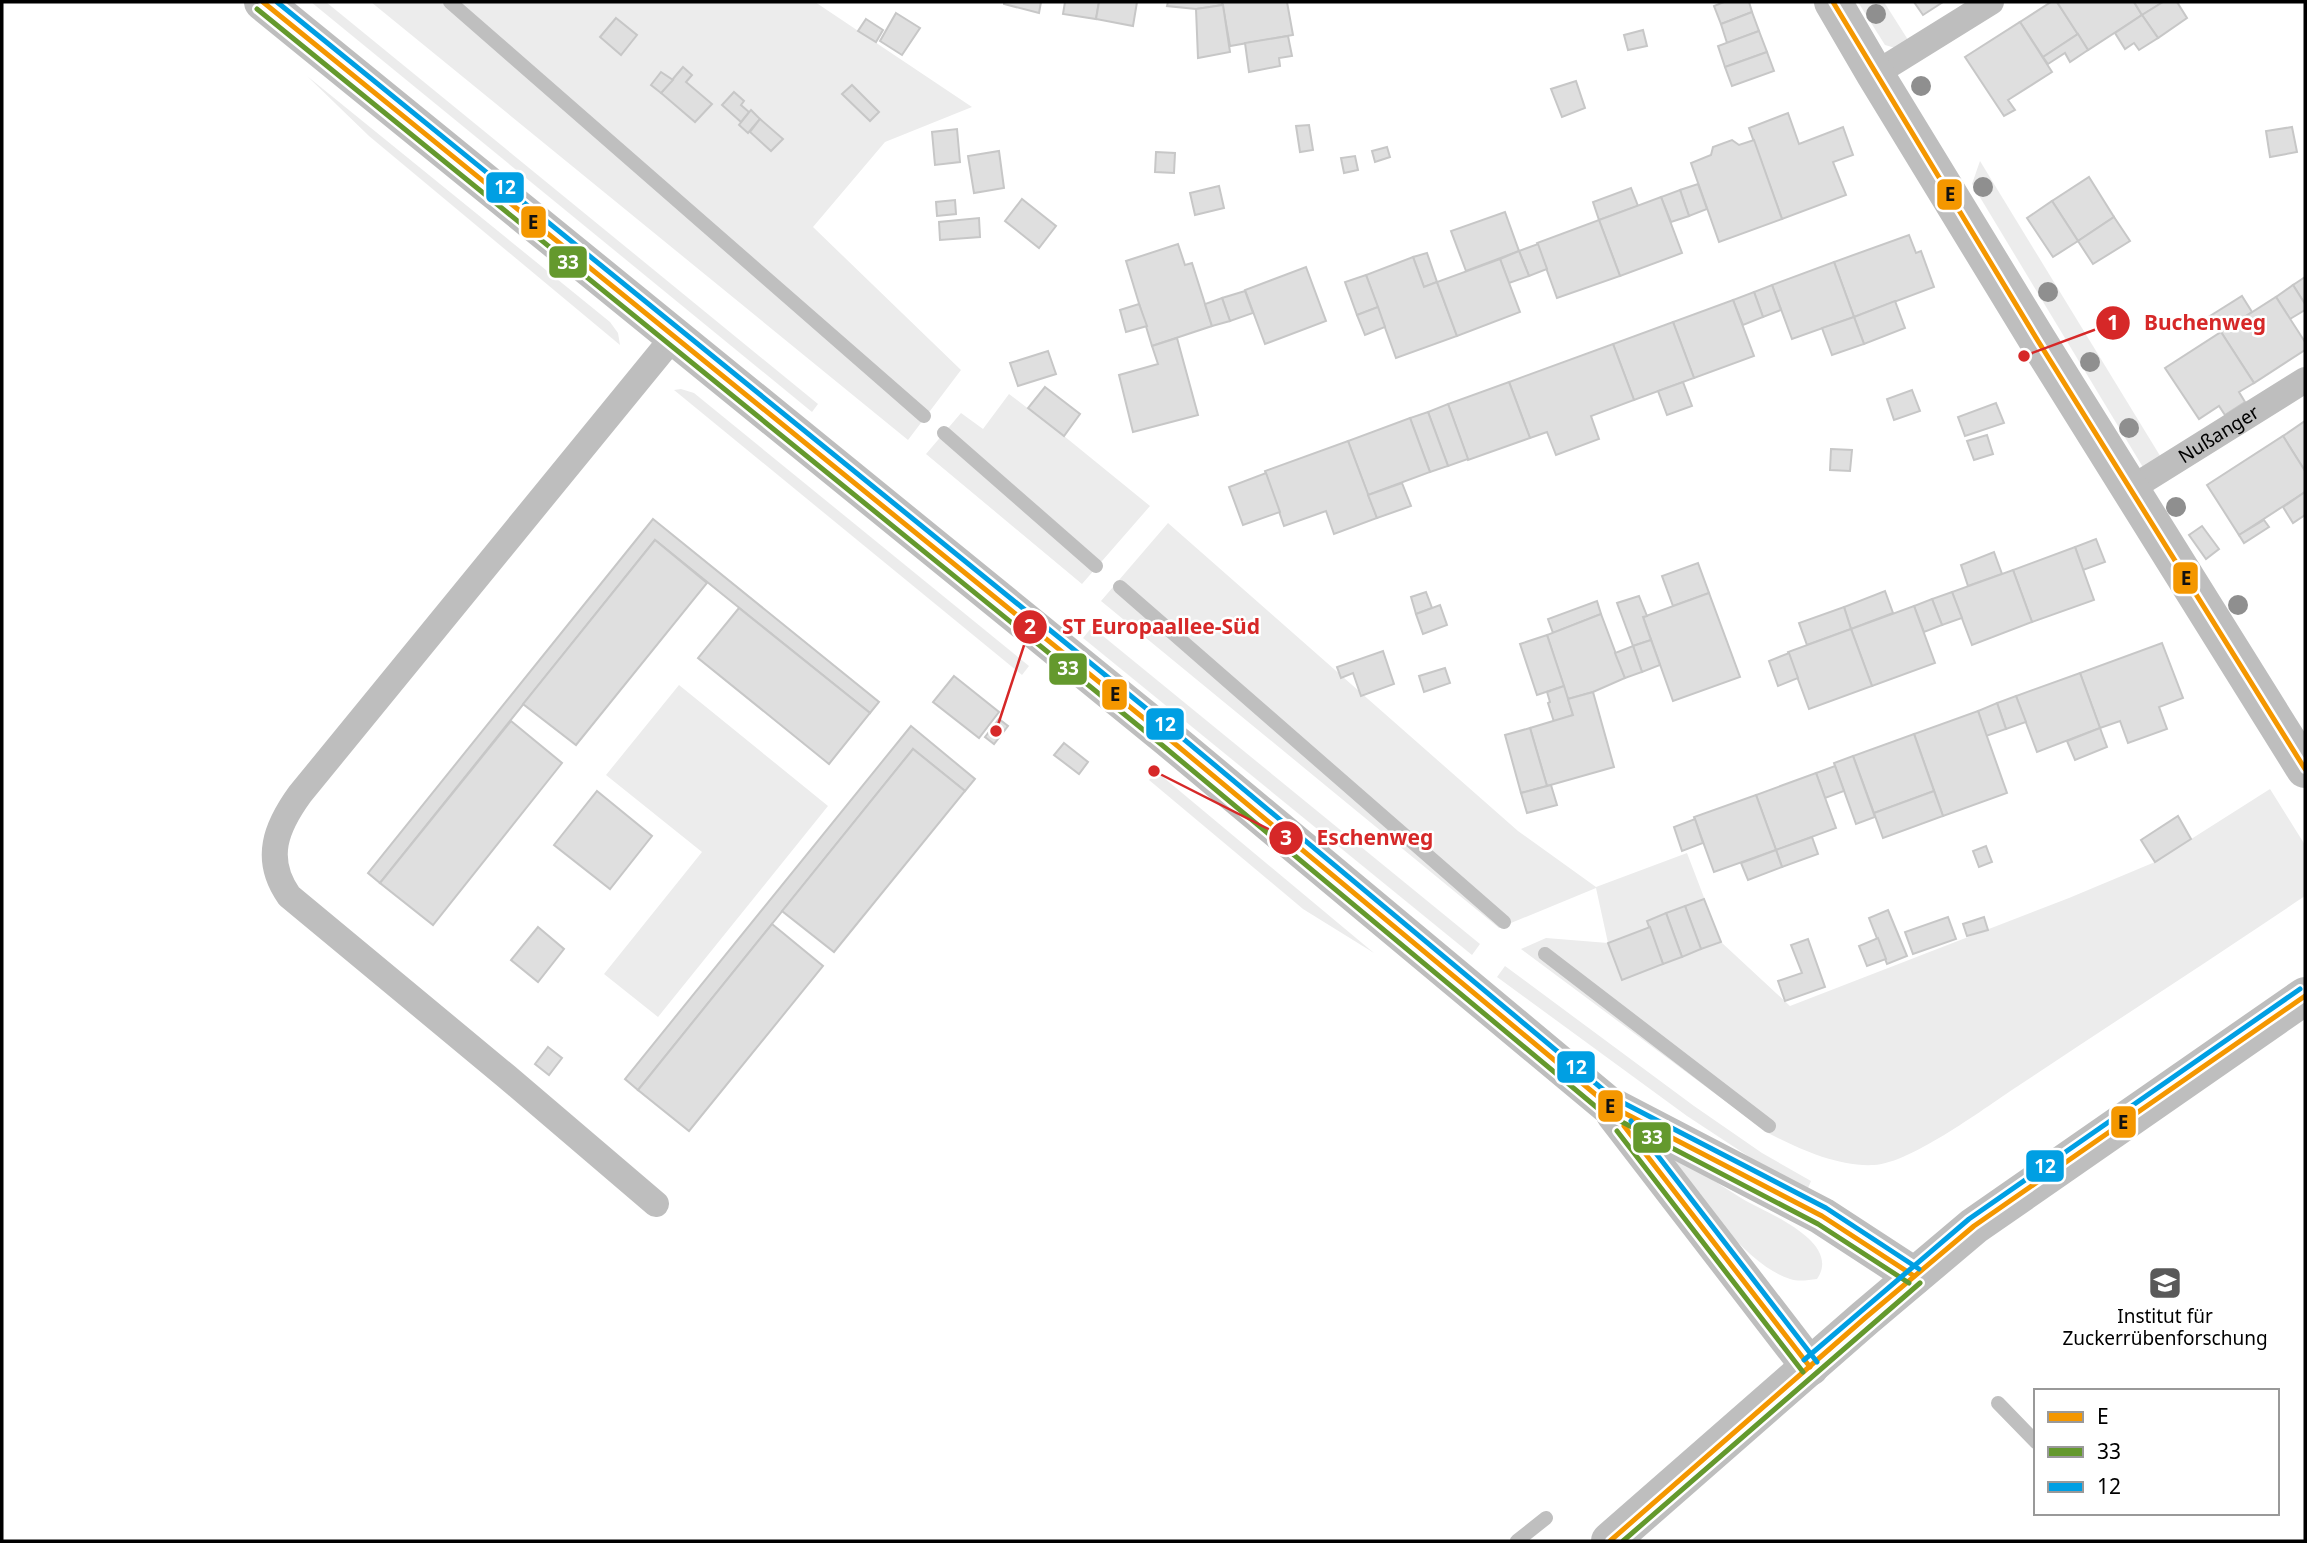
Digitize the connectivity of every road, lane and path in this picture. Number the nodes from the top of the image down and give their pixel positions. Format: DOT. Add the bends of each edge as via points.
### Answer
graph roads {
  1 [pos="263,2"];
  2 [pos="1833,2"];
  3 [pos="1991,2"];
  4 [pos="1875,74"];
  5 [pos="675,335"];
  6 [pos="2305,380"];
  7 [pos="2132,488"];
  8 [pos="2305,769"];
  9 [pos="2305,996"];
  10 [pos="1607,1104"];
  11 [pos="656,1204"];
  12 [pos="1914,1276"];
  13 [pos="1810,1367"];
  14 [pos="1610,1541"];
  1 -- 5 [label="street"];
  2 -- 4 [label="street"];
  3 -- 4 [label="lane"];
  4 -- 7 [label="street"];
  5 -- 10 [label="street"];
  5 -- 11 [label="lane" via="300,794 284,816 275,859 276,872 289,896"];
  6 -- 7 [label="lane, Nußanger"];
  7 -- 8 [label="street"];
  9 -- 12 [label="street" via="1974,1226"];
  10 -- 12 [label="street" via="1822,1216"];
  10 -- 13 [label="street"];
  12 -- 13 [label="street"];
  13 -- 14 [label="street"];
}
